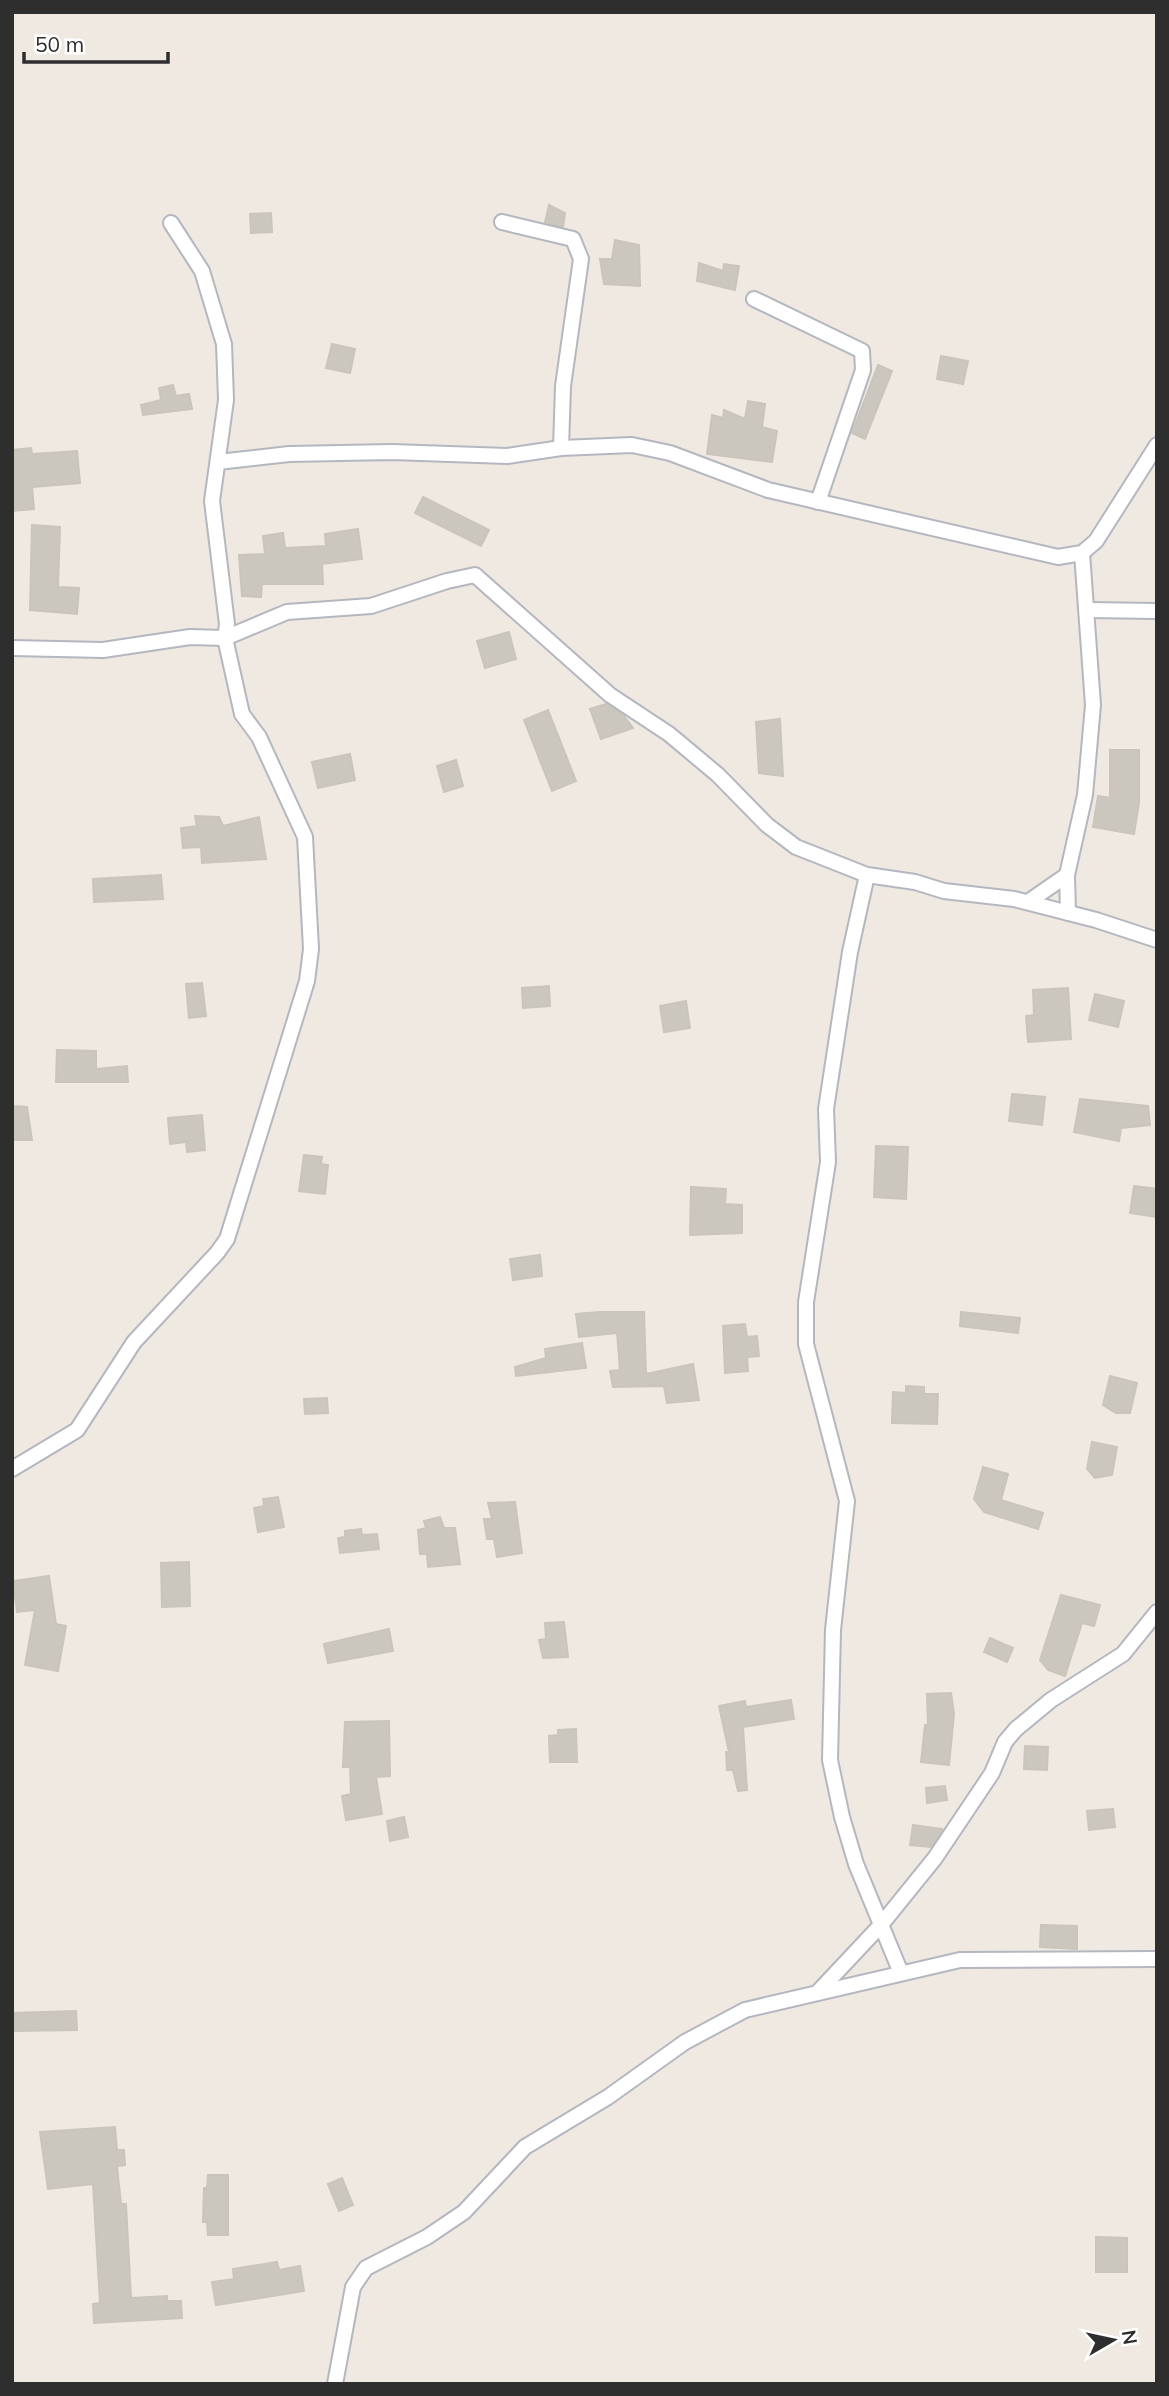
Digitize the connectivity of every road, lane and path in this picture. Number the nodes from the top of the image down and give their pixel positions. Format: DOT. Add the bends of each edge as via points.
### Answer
graph roads {
  1 [pos="502,222"];
  2 [pos="171,223"];
  3 [pos="754,299"];
  4 [pos="1157,445"];
  5 [pos="561,448"];
  6 [pos="218,462"];
  7 [pos="818,502"];
  8 [pos="1082,552"];
  9 [pos="1087,610"];
  10 [pos="1157,611"];
  11 [pos="225,638"];
  12 [pos="12,648"];
  13 [pos="867,874"];
  14 [pos="1067,875"];
  15 [pos="1028,902"];
  16 [pos="1068,913"];
  17 [pos="1157,940"];
  18 [pos="12,1469"];
  19 [pos="1157,1612"];
  20 [pos="880,1926"];
  21 [pos="1157,1959"];
  22 [pos="901,1973"];
  23 [pos="815,1994"];
  24 [pos="335,2384"];
  1 -- 5 [label="street" via="573,240 581,258 563,386"];
  2 -- 6 [label="street" via="202,271 223,344 226,400"];
  3 -- 7 [label="street" via="862,351 863,370"];
  4 -- 8 [label="street" via="1102,532"];
  5 -- 6 [label="street" via="507,456 392,452"];
  5 -- 7 [label="street" via="632,445"];
  6 -- 11 [label="street" via="212,501"];
  7 -- 8 [label="street" via="1058,557"];
  8 -- 9 [label="street"];
  9 -- 10 [label="street"];
  9 -- 14 [label="street" via="1093,705 1085,795"];
  11 -- 12 [label="street" via="190,637 103,650"];
  11 -- 13 [label="street" via="287,611 370,606 475,575 610,695 669,734 718,775 767,825 796,847"];
  11 -- 18 [label="street" via="242,714 259,737 305,837 311,949 302,1003 227,1239 134,1342 77,1430"];
  13 -- 15 [label="street" via="944,891"];
  13 -- 20 [label="street" via="826,1109 828,1162 806,1302 806,1344 847,1502 834,1630 830,1760 842,1817"];
  14 -- 15 [label="street"];
  14 -- 16 [label="street"];
  15 -- 16 [label="street"];
  16 -- 17 [label="street"];
  19 -- 20 [label="street" via="1123,1654 1016,1728 935,1858"];
  20 -- 22 [label="street"];
  20 -- 23 [label="street"];
  21 -- 22 [label="street" via="960,1960"];
  22 -- 23 [label="street"];
  23 -- 24 [label="street" via="745,2010 685,2042 608,2097 524,2147 464,2212 366,2268 353,2287"];
}
